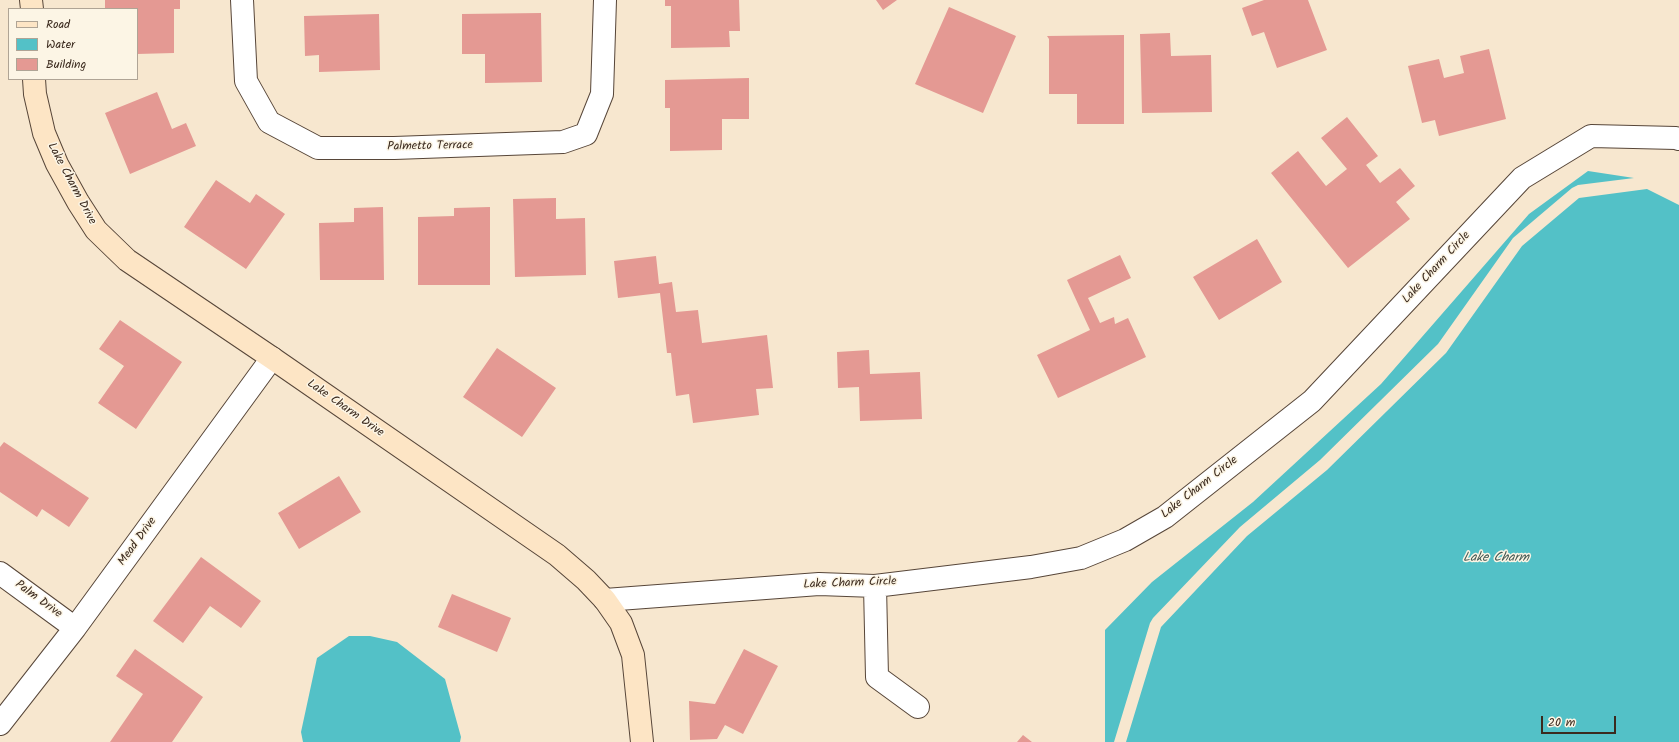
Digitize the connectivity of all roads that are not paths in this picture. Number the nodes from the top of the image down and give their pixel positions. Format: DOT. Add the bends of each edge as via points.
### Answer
graph roads {
  1 [pos="242,0"];
  2 [pos="605,0"];
  3 [pos="34,80"];
  4 [pos="1679,140"];
  5 [pos="272,358"];
  6 [pos="0,573"];
  7 [pos="875,586"];
  8 [pos="605,600"];
  9 [pos="75,628"];
  10 [pos="918,707"];
  11 [pos="0,724"];
  12 [pos="642,742"];
  1 -- 2 [label="street, Palmetto Terrace" via="246,81 269,122 318,148 394,148 563,142 586,134 602,94"];
  3 -- 5 [label="street, Lake Charm Drive" via="44,133 78,202 96,230 127,260"];
  4 -- 7 [label="street, Lake Charm Circle" via="1591,136 1522,178 1312,401 1165,517 1125,540 1081,558 1031,567"];
  5 -- 8 [label="street, Lake Charm Drive" via="557,555"];
  5 -- 9 [label="street, Mead Drive"];
  6 -- 9 [label="street, Palm Drive"];
  7 -- 8 [label="street, Lake Charm Circle" via="819,584"];
  7 -- 10 [label="street" via="877,677"];
  8 -- 12 [label="street, Lake Charm Drive" via="621,623 633,655"];
  9 -- 11 [label="street, Mead Drive"];
}
